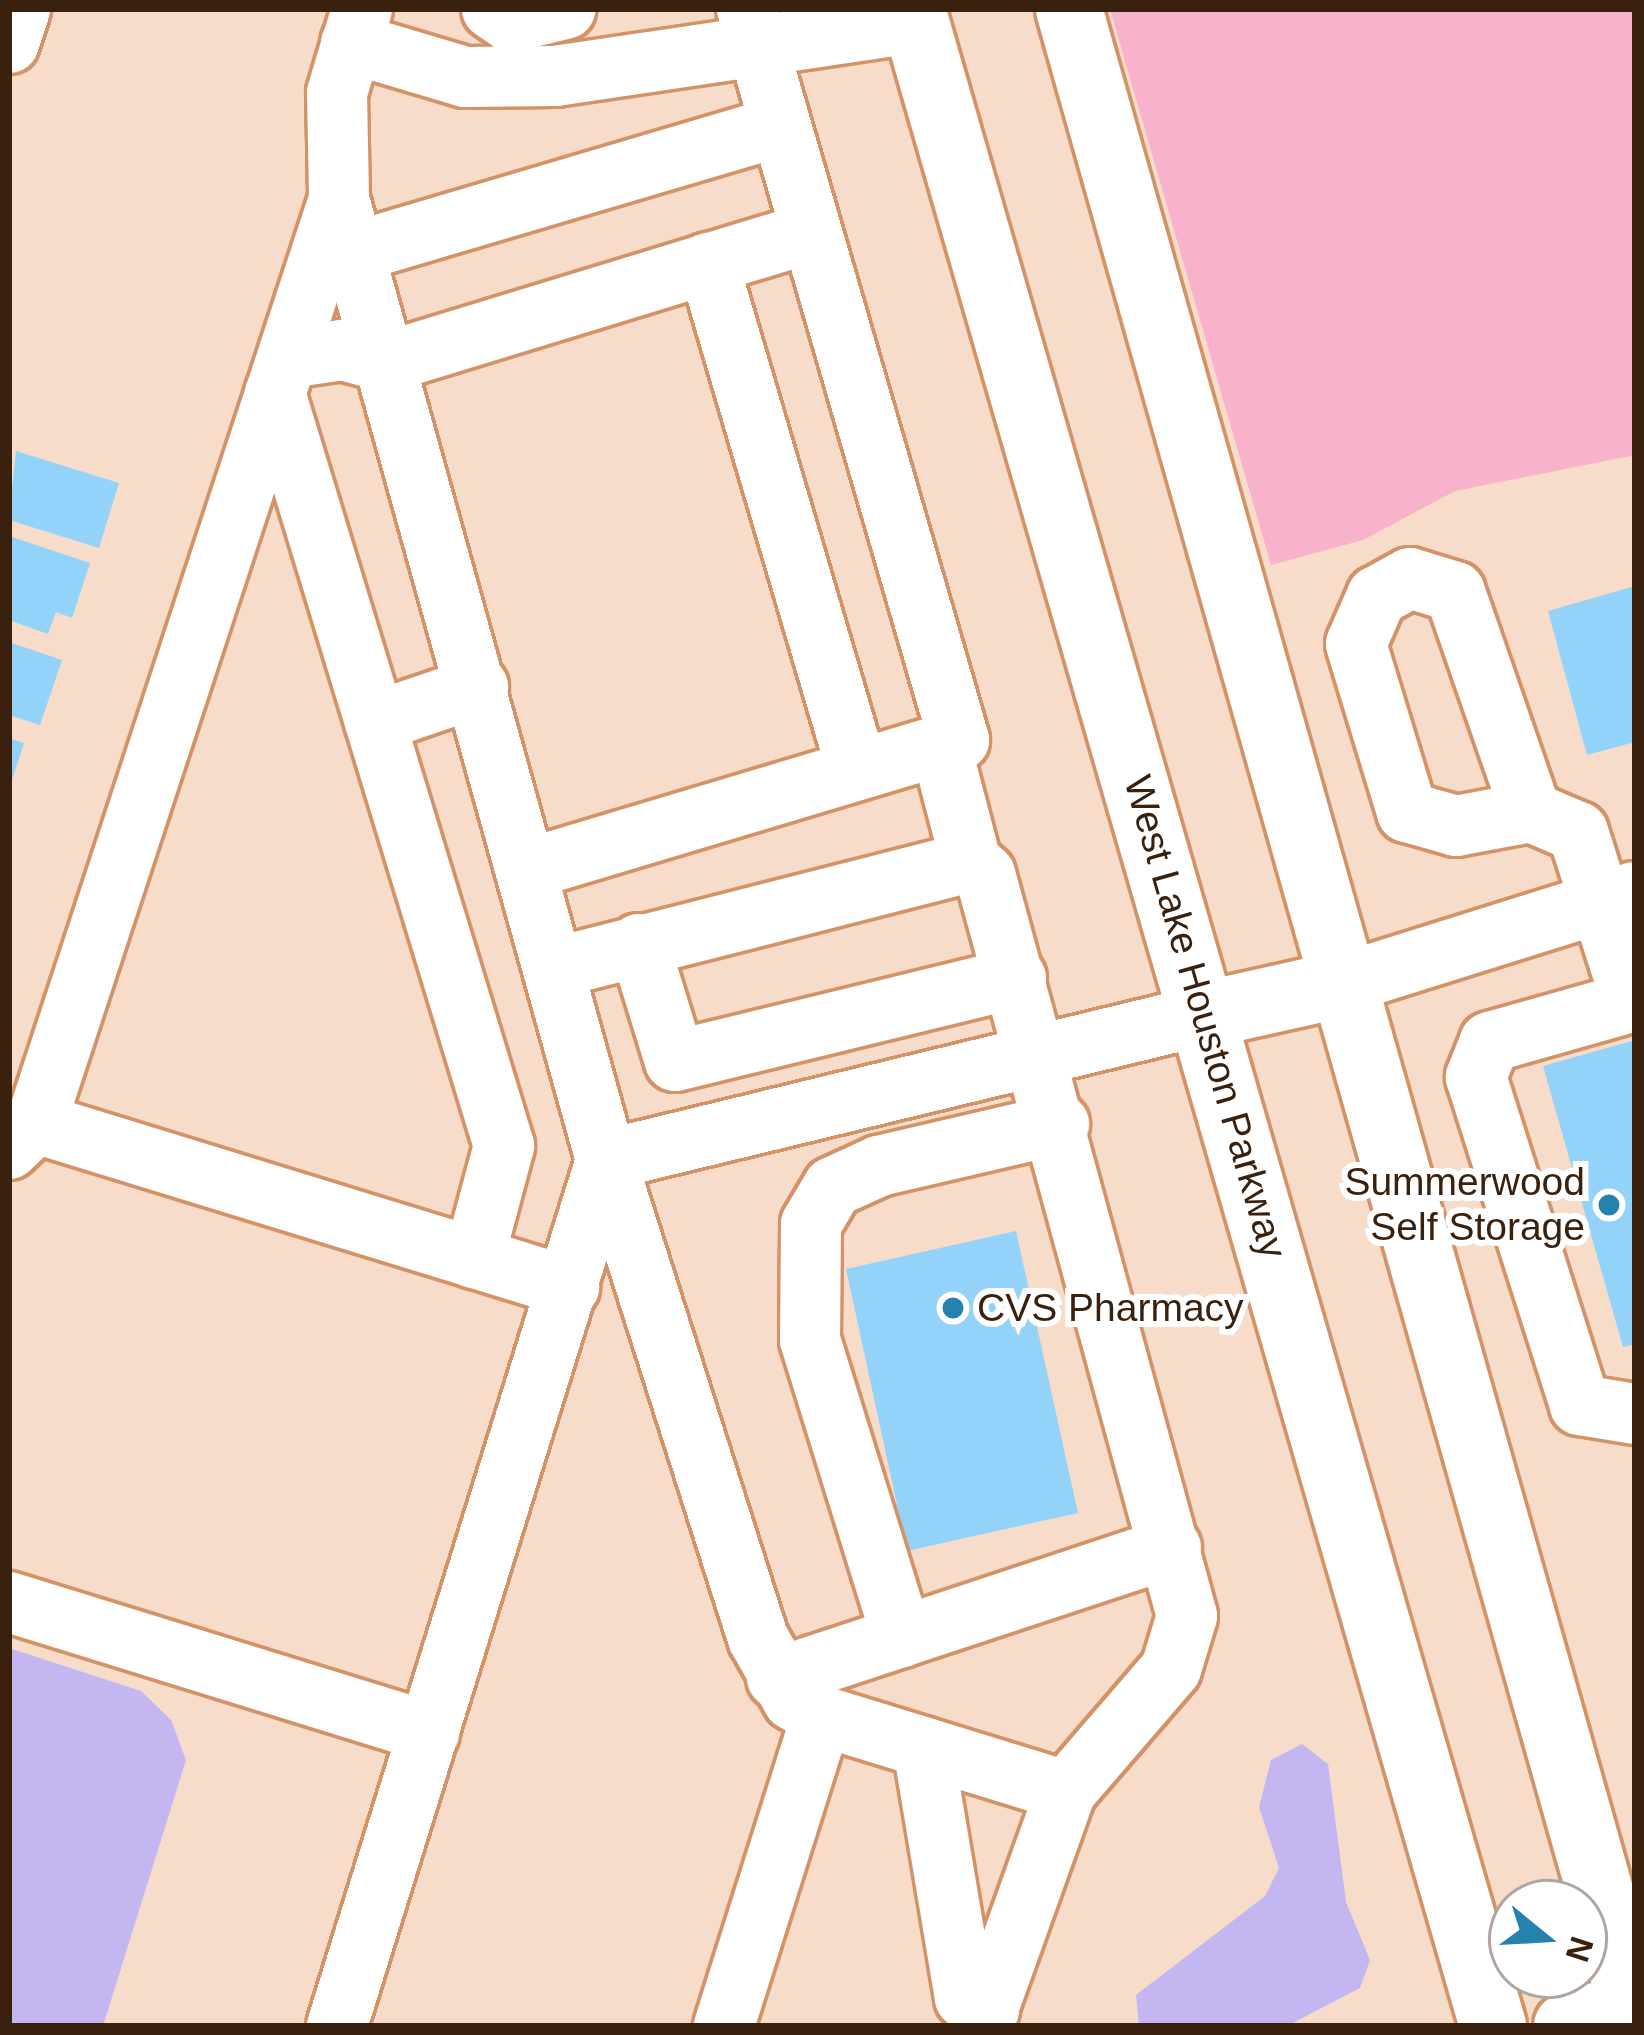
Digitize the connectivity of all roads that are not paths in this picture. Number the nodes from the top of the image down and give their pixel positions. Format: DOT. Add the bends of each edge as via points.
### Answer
graph roads {
  1 [pos="20,9"];
  2 [pos="492,9"];
  3 [pos="565,9"];
  4 [pos="1069,9"];
  5 [pos="930,14"];
  6 [pos="357,26"];
  7 [pos="752,28"];
  8 [pos="9,44"];
  9 [pos="780,126"];
  10 [pos="347,225"];
  11 [pos="811,232"];
  12 [pos="708,263"];
  13 [pos="387,362"];
  14 [pos="281,375"];
  15 [pos="478,687"];
  16 [pos="375,722"];
  17 [pos="941,747"];
  18 [pos="857,769"];
  19 [pos="1531,812"];
  20 [pos="971,862"];
  21 [pos="527,869"];
  22 [pos="1620,897"];
  23 [pos="639,944"];
  24 [pos="554,968"];
  25 [pos="1016,978"];
  26 [pos="1338,986"];
  27 [pos="1634,1002"];
  28 [pos="1208,1014"];
  29 [pos="1041,1054"];
  30 [pos="1059,1124"];
  31 [pos="22,1136"];
  32 [pos="606,1160"];
  33 [pos="474,1258"];
  34 [pos="562,1312"];
  35 [pos="661,1334"];
  36 [pos="1635,1414"];
  37 [pos="1171,1548"];
  38 [pos="9,1602"];
  39 [pos="902,1637"];
  40 [pos="777,1678"];
  41 [pos="822,1716"];
  42 [pos="429,1732"];
  43 [pos="923,1747"];
  44 [pos="1066,1791"];
  45 [pos="1634,2008"];
  46 [pos="986,2018"];
  47 [pos="337,2026"];
  48 [pos="724,2026"];
  49 [pos="1493,2026"];
  50 [pos="1568,2026"];
  1 -- 8 [label="street"];
  2 -- 3 [label="street" via="511,22"];
  4 -- 26 [label="main road"];
  5 -- 7 [label="street"];
  5 -- 28 [label="main road, West Lake Houston Parkway"];
  6 -- 7 [label="street" via="465,76 555,76"];
  6 -- 10 [label="street" via="337,93"];
  7 -- 9 [label="street"];
  9 -- 10 [label="street"];
  9 -- 11 [label="street"];
  10 -- 13 [label="street"];
  10 -- 14 [label="street"];
  11 -- 12 [label="street"];
  11 -- 17 [label="street" via="959,740"];
  12 -- 13 [label="street"];
  12 -- 18 [label="street"];
  13 -- 14 [label="street" via="342,350"];
  13 -- 15 [label="street"];
  14 -- 16 [label="street"];
  14 -- 31 [label="street"];
  15 -- 16 [label="street"];
  15 -- 21 [label="street"];
  16 -- 33 [label="street" via="504,1146"];
  17 -- 18 [label="street"];
  17 -- 20 [label="street"];
  18 -- 21 [label="street"];
  19 -- 22 [label="street" via="1578,832"];
  20 -- 23 [label="street"];
  20 -- 25 [label="street" via="985,874"];
  21 -- 24 [label="street"];
  22 -- 26 [label="street"];
  22 -- 27 [label="street"];
  23 -- 24 [label="street"];
  23 -- 25 [label="street" via="675,1061"];
  24 -- 32 [label="street"];
  25 -- 29 [label="street"];
  26 -- 28 [label="main road"];
  26 -- 45 [label="main road"];
  27 -- 36 [label="street" via="1490,1042 1475,1077 1580,1405"];
  28 -- 29 [label="street"];
  28 -- 49 [label="main road, West Lake Houston Parkway"];
  29 -- 30 [label="street"];
  29 -- 32 [label="street"];
  30 -- 37 [label="street"];
  30 -- 39 [label="street" via="878,1166 833,1187 811,1224 810,1340"];
  31 -- 33 [label="street"];
  32 -- 34 [label="street"];
  32 -- 35 [label="street"];
  33 -- 34 [label="street"];
  34 -- 35 [label="street"];
  34 -- 42 [label="street"];
  35 -- 40 [label="street"];
  37 -- 39 [label="street"];
  37 -- 44 [label="street" via="1187,1616 1172,1669"];
  38 -- 42 [label="street"];
  39 -- 40 [label="street"];
  40 -- 41 [label="street"];
  41 -- 43 [label="street"];
  41 -- 48 [label="street"];
  42 -- 47 [label="street"];
  43 -- 44 [label="street"];
  43 -- 46 [label="street" via="965,1998"];
  44 -- 46 [label="street"];
  45 -- 50 [label="main road"];
}
